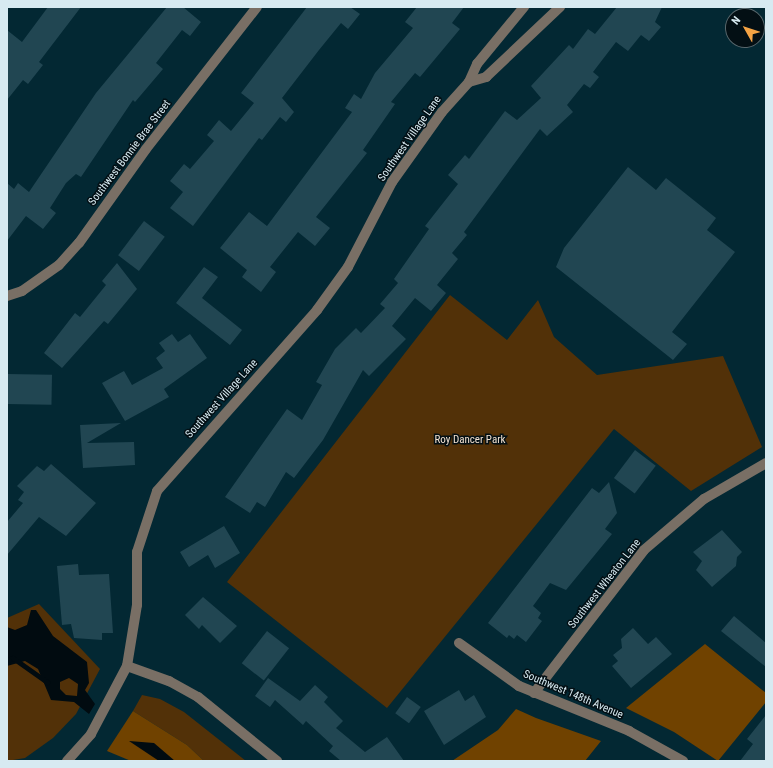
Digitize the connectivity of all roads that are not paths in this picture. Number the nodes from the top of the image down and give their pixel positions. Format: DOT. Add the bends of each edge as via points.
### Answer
graph roads {
  1 [pos="257,7"];
  2 [pos="524,7"];
  3 [pos="560,7"];
  4 [pos="468,82"];
  5 [pos="7,296"];
  6 [pos="766,462"];
  7 [pos="459,643"];
  8 [pos="127,666"];
  9 [pos="534,693"];
  10 [pos="67,761"];
  11 [pos="278,761"];
  12 [pos="683,761"];
  1 -- 5 [label="street, Southwest Bonnie Brae Street" via="146,149 79,242 59,265 22,291"];
  2 -- 4 [label="street, Southwest Village Lane" via="477,64"];
  3 -- 4 [label="street" via="486,77"];
  4 -- 8 [label="street, Southwest Village Lane" via="442,112 392,182 348,267 317,310 157,491 137,552 137,605"];
  6 -- 9 [label="street, Southwest Wheaton Lane" via="704,499 644,550"];
  7 -- 9 [label="street, Southwest 148th Avenue" via="502,676"];
  8 -- 10 [label="street, Southwest Village Lane" via="91,734"];
  8 -- 11 [label="street" via="169,681 198,697"];
  9 -- 12 [label="street, Southwest 148th Avenue" via="630,731"];
}
